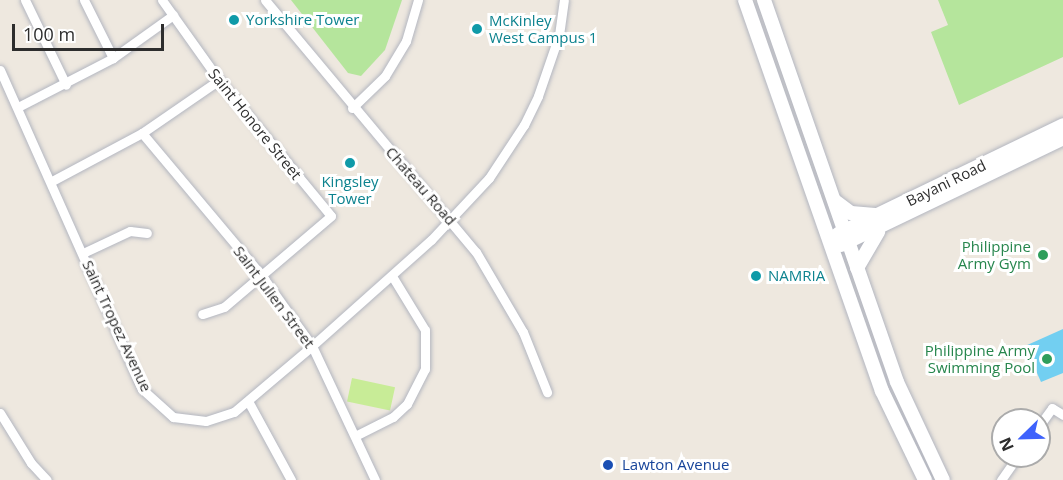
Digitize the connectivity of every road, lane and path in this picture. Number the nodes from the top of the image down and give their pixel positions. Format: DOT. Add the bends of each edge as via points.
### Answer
graph roads {
  1 [pos="25,0"];
  2 [pos="84,0"];
  3 [pos="162,0"];
  4 [pos="265,0"];
  5 [pos="418,0"];
  6 [pos="564,0"];
  7 [pos="745,0"];
  8 [pos="764,0"];
  9 [pos="172,15"];
  10 [pos="112,58"];
  11 [pos="0,70"];
  12 [pos="219,80"];
  13 [pos="66,85"];
  14 [pos="18,107"];
  15 [pos="352,108"];
  16 [pos="1063,125"];
  17 [pos="142,133"];
  18 [pos="1063,138"];
  19 [pos="981,173"];
  20 [pos="52,181"];
  21 [pos="833,200"];
  22 [pos="451,219"];
  23 [pos="881,221"];
  24 [pos="147,233"];
  25 [pos="846,237"];
  26 [pos="829,243"];
  27 [pos="83,253"];
  28 [pos="857,268"];
  29 [pos="262,276"];
  30 [pos="392,276"];
  31 [pos="202,314"];
  32 [pos="312,346"];
  33 [pos="547,392"];
  34 [pos="248,401"];
  35 [pos="0,413"];
  36 [pos="357,435"];
  37 [pos="46,480"];
  38 [pos="291,480"];
  39 [pos="375,480"];
  40 [pos="925,480"];
  41 [pos="943,480"];
  1 -- 13 [label="street"];
  2 -- 10 [label="street"];
  3 -- 9 [label="street, Saint Honore Street"];
  4 -- 15 [label="street, Chateau Road"];
  5 -- 15 [label="street" via="406,41 385,76"];
  6 -- 22 [label="street, Saint Tropez Avenue" via="550,66 524,125 489,178"];
  7 -- 26 [label="main road"];
  8 -- 21 [label="main road"];
  9 -- 10 [label="street"];
  9 -- 12 [label="street, Saint Honore Street"];
  10 -- 13 [label="street"];
  11 -- 14 [label="street, Saint Tropez Avenue"];
  12 -- 17 [label="street"];
  12 -- 29 [label="street, Saint Honore Street" via="331,216"];
  13 -- 14 [label="street"];
  14 -- 20 [label="street, Saint Tropez Avenue"];
  15 -- 22 [label="street, Chateau Road"];
  16 -- 19 [label="main road, Bayani Road"];
  17 -- 20 [label="street"];
  17 -- 29 [label="street, Saint Julien Street"];
  18 -- 19 [label="main road, Bayani Road"];
  19 -- 23 [label="main road, Bayani Road"];
  20 -- 27 [label="street, Saint Tropez Avenue"];
  21 -- 23 [label="main road" via="853,214"];
  21 -- 25 [label="main road"];
  22 -- 30 [label="street, Saint Tropez Avenue"];
  22 -- 33 [label="street, Chateau Road" via="495,282 523,332"];
  23 -- 25 [label="main road, Bayani Road"];
  23 -- 28 [label="main road"];
  24 -- 27 [label="street" via="130,231"];
  25 -- 26 [label="main road, Bayani Road"];
  25 -- 28 [label="main road"];
  26 -- 40 [label="main road" via="882,391"];
  27 -- 34 [label="street, Saint Tropez Avenue" via="142,389 156,405 173,417 206,421 225,417"];
  28 -- 41 [label="main road" via="907,410"];
  29 -- 31 [label="street" via="224,307"];
  29 -- 32 [label="street, Saint Julien Street"];
  30 -- 32 [label="street, Saint Tropez Avenue"];
  30 -- 36 [label="street" via="425,330 425,369 408,404 393,417"];
  32 -- 34 [label="street, Saint Tropez Avenue"];
  32 -- 36 [label="street, Saint Julien Street"];
  34 -- 38 [label="street"];
  35 -- 37 [label="street" via="31,464"];
  36 -- 39 [label="street, Saint Julien Street"];
}
